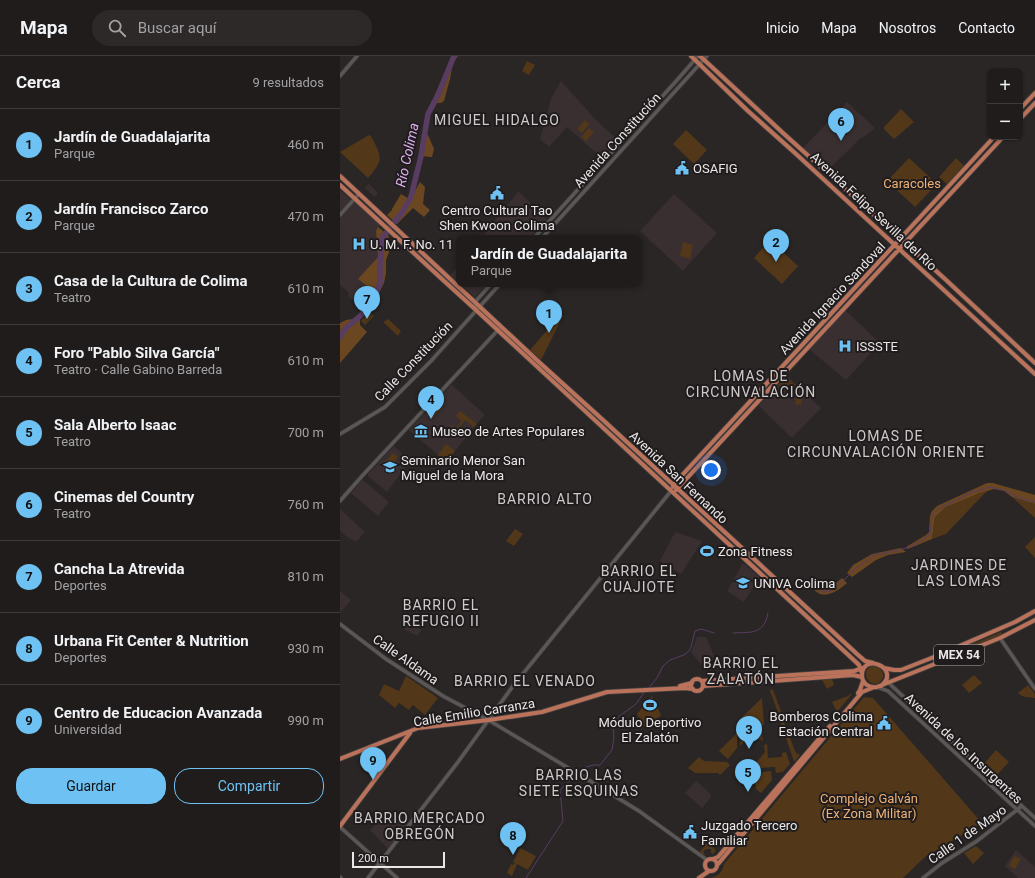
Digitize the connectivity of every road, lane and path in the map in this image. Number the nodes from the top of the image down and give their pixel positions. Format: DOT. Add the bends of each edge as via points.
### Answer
graph roads {
  1 [pos="357,56"];
  2 [pos="690,56"];
  3 [pos="698,57"];
  4 [pos="706,58"];
  5 [pos="699,64"];
  6 [pos="340,76"];
  7 [pos="1035,93"];
  8 [pos="1035,103"];
  9 [pos="1023,106"];
  10 [pos="1023,116"];
  11 [pos="991,140"];
  12 [pos="1000,140"];
  13 [pos="340,176"];
  14 [pos="340,185"];
  15 [pos="359,194"];
  16 [pos="355,199"];
  17 [pos="340,215"];
  18 [pos="537,235"];
  19 [pos="545,235"];
  20 [pos="900,239"];
  21 [pos="904,243"];
  22 [pos="895,245"];
  23 [pos="899,249"];
  24 [pos="456,284"];
  25 [pos="459,287"];
  26 [pos="488,287"];
  27 [pos="497,287"];
  28 [pos="475,302"];
  29 [pos="478,308"];
  30 [pos="500,328"];
  31 [pos="1035,363"];
  32 [pos="1035,374"];
  33 [pos="340,434"];
  34 [pos="673,485"];
  35 [pos="677,489"];
  36 [pos="672,492"];
  37 [pos="340,501"];
  38 [pos="1035,611"];
  39 [pos="1030,614"];
  40 [pos="1021,618"];
  41 [pos="820,620"];
  42 [pos="1035,620"];
  43 [pos="340,624"];
  44 [pos="816,625"];
  45 [pos="1024,626"];
  46 [pos="1000,638"];
  47 [pos="873,663"];
  48 [pos="884,668"];
  49 [pos="862,675"];
  50 [pos="887,675"];
  51 [pos="692,683"];
  52 [pos="889,683"];
  53 [pos="703,684"];
  54 [pos="877,687"];
  55 [pos="651,689"];
  56 [pos="693,689"];
  57 [pos="1035,689"];
  58 [pos="489,720"];
  59 [pos="410,732"];
  60 [pos="340,759"];
  61 [pos="1022,806"];
  62 [pos="1018,810"];
  63 [pos="1035,818"];
  64 [pos="1035,826"];
  65 [pos="340,827"];
  66 [pos="713,858"];
  67 [pos="707,860"];
  68 [pos="380,863"];
  69 [pos="718,864"];
  70 [pos="706,867"];
  71 [pos="709,871"];
  72 [pos="700,877"];
  73 [pos="368,878"];
  74 [pos="397,878"];
  75 [pos="923,878"];
  1 -- 6 [label="street"];
  2 -- 3 [label="main road"];
  3 -- 4 [label="main road, Avenida Felipe Sevilla del Río"];
  3 -- 5 [label="main road, Avenida Felipe Sevilla del Río"];
  3 -- 18 [label="street, Avenida Constitución"];
  4 -- 5 [label="street, Avenida Constitución"];
  4 -- 20 [label="main road, Avenida Felipe Sevilla del Río"];
  5 -- 19 [label="street, Avenida Constitución"];
  5 -- 22 [label="main road, Avenida Felipe Sevilla del Río"];
  7 -- 9 [label="main road"];
  8 -- 10 [label="main road"];
  11 -- 20 [label="main road, Avenida Ignacio Sandoval"];
  12 -- 21 [label="main road, Avenida Ignacio Sandoval"];
  13 -- 15 [label="main road, Avenida San Fernando"];
  14 -- 16 [label="main road"];
  15 -- 16 [label="street"];
  15 -- 24 [label="main road, Avenida San Fernando"];
  16 -- 17 [label="street"];
  16 -- 29 [label="main road"];
  20 -- 21 [label="main road, Avenida Felipe Sevilla del Río"];
  20 -- 22 [label="main road, Avenida Ignacio Sandoval"];
  21 -- 23 [label="main road, Avenida Ignacio Sandoval"];
  21 -- 31 [label="main road, Avenida Felipe Sevilla del Río"];
  22 -- 23 [label="main road, Avenida Felipe Sevilla del Río"];
  22 -- 34 [label="main road, Avenida Ignacio Sandoval"];
  23 -- 32 [label="main road, Avenida Felipe Sevilla del Río"];
  23 -- 35 [label="main road, Avenida Ignacio Sandoval"];
  25 -- 28 [label="main road, Avenida San Fernando"];
  26 -- 28 [label="street"];
  27 -- 29 [label="street"];
  28 -- 29 [label="main road, Avenida San Fernando"];
  29 -- 30 [label="main road, Avenida San Fernando"];
  29 -- 33 [label="street, Calle Constitución" via="431,361 385,407"];
  30 -- 34 [label="main road, Avenida San Fernando"];
  30 -- 36 [label="main road, Avenida San Fernando"];
  30 -- 37 [label="street"];
  34 -- 35 [label="main road, Avenida San Fernando"];
  34 -- 36 [label="main road"];
  35 -- 36 [label="main road, Avenida Ignacio Sandoval"];
  35 -- 41 [label="main road, Avenida San Fernando"];
  36 -- 44 [label="main road, Avenida San Fernando"];
  36 -- 58 [label="street" via="513,686"];
  38 -- 39 [label="main road, MEX 54"];
  39 -- 40 [label="main road, MEX 54"];
  39 -- 42 [label="main road" via="1030,618"];
  40 -- 45 [label="main road"];
  40 -- 48 [label="main road, MEX 54" via="902,670"];
  41 -- 44 [label="main road"];
  41 -- 47 [label="main road, Avenida San Fernando" via="865,661"];
  42 -- 45 [label="main road, MEX 54"];
  43 -- 58 [label="street, Calle Aldama" via="386,659 442,696"];
  44 -- 49 [label="main road, Avenida San Fernando" via="857,663"];
  45 -- 46 [label="main road, MEX 54"];
  46 -- 52 [label="main road, MEX 54"];
  46 -- 57 [label="street"];
  47 -- 48 [label="main road"];
  47 -- 49 [label="main road" via="866,666"];
  48 -- 50 [label="main road"];
  49 -- 53 [label="main road"];
  49 -- 53 [label="main road" via="854,671"];
  49 -- 54 [label="main road" via="866,684"];
  49 -- 66 [label="main road" via="860,690 718,857"];
  50 -- 52 [label="street"];
  50 -- 54 [label="main road"];
  51 -- 53 [label="main road" via="697,679"];
  51 -- 55 [label="main road, Calle Emilio Carranza"];
  51 -- 56 [label="main road"];
  52 -- 54 [label="main road, MEX 54"];
  52 -- 61 [label="street, Avenida de los Insurgentes"];
  53 -- 56 [label="main road" via="700,690"];
  54 -- 62 [label="street, Avenida de los Insurgentes" via="888,691"];
  54 -- 69 [label="main road" via="862,692"];
  55 -- 56 [label="main road, Calle Emilio Carranza"];
  55 -- 58 [label="main road, Calle Emilio Carranza" via="607,692 542,712"];
  58 -- 59 [label="main road, Calle Emilio Carranza" via="418,728"];
  58 -- 67 [label="street, Calle Aldama" via="639,811"];
  58 -- 68 [label="street"];
  59 -- 60 [label="main road, Calle Emilio Carranza"];
  59 -- 65 [label="main road"];
  61 -- 62 [label="street, Calle 1 de Mayo"];
  61 -- 63 [label="street, Avenida de los Insurgentes"];
  62 -- 64 [label="street, Avenida de los Insurgentes"];
  62 -- 75 [label="street, Calle 1 de Mayo" via="977,842"];
  65 -- 68 [label="street"];
  66 -- 67 [label="main road"];
  66 -- 69 [label="main road"];
  67 -- 70 [label="main road"];
  68 -- 73 [label="street"];
  68 -- 74 [label="street"];
  69 -- 71 [label="main road" via="715,870"];
  70 -- 71 [label="main road"];
  70 -- 72 [label="main road"];
  71 -- 72 [label="main road"];
}
